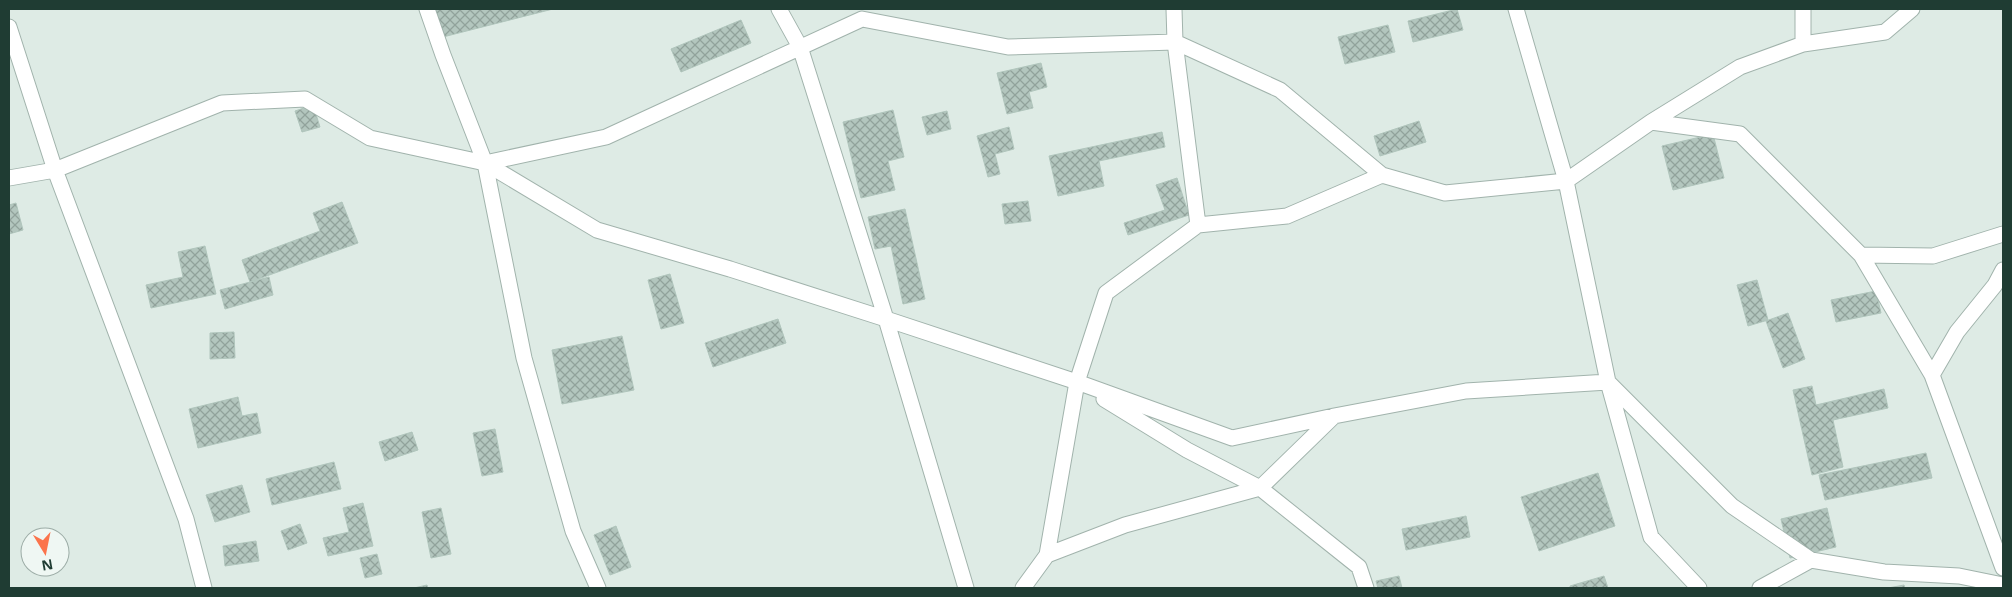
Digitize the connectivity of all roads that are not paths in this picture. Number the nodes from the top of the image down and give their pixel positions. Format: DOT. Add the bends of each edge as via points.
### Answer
graph roads {
  1 [pos="427,9"];
  2 [pos="779,9"];
  3 [pos="1174,9"];
  4 [pos="1516,9"];
  5 [pos="1803,9"];
  6 [pos="1912,9"];
  7 [pos="866,14"];
  8 [pos="9,28"];
  9 [pos="1175,42"];
  10 [pos="1803,44"];
  11 [pos="800,47"];
  12 [pos="1651,122"];
  13 [pos="485,163"];
  14 [pos="55,170"];
  15 [pos="1382,175"];
  16 [pos="9,178"];
  17 [pos="1566,181"];
  18 [pos="1198,225"];
  19 [pos="2003,234"];
  20 [pos="1861,255"];
  21 [pos="2003,270"];
  22 [pos="886,319"];
  23 [pos="1932,375"];
  24 [pos="1077,382"];
  25 [pos="1608,382"];
  26 [pos="1334,416"];
  27 [pos="1260,488"];
  28 [pos="1047,555"];
  29 [pos="1811,560"];
  30 [pos="2003,568"];
  31 [pos="2003,585"];
  32 [pos="204,588"];
  33 [pos="598,588"];
  34 [pos="966,588"];
  35 [pos="1023,588"];
  36 [pos="1366,588"];
  37 [pos="1700,588"];
  38 [pos="1760,588"];
  1 -- 13 [label="street" via="442,56"];
  2 -- 11 [label="street"];
  3 -- 9 [label="street"];
  4 -- 17 [label="street"];
  5 -- 10 [label="street"];
  6 -- 10 [label="street" via="1885,32"];
  7 -- 9 [label="street" via="1008,47"];
  7 -- 11 [label="street"];
  8 -- 14 [label="street"];
  9 -- 15 [label="street" via="1280,90"];
  9 -- 18 [label="street"];
  10 -- 12 [label="street" via="1740,67"];
  11 -- 13 [label="street" via="606,137"];
  11 -- 22 [label="street"];
  12 -- 17 [label="street"];
  12 -- 20 [label="street" via="1740,134"];
  13 -- 14 [label="street" via="370,138 304,99 222,103"];
  13 -- 22 [label="street" via="597,230"];
  13 -- 33 [label="street" via="524,358 572,531"];
  14 -- 16 [label="street"];
  14 -- 32 [label="street" via="186,519"];
  15 -- 17 [label="street" via="1445,193"];
  15 -- 18 [label="street" via="1287,216"];
  17 -- 25 [label="street"];
  18 -- 24 [label="street" via="1106,294"];
  19 -- 20 [label="street" via="1933,256"];
  20 -- 23 [label="street"];
  21 -- 23 [label="street" via="1995,285 1957,332"];
  22 -- 24 [label="street"];
  22 -- 34 [label="street"];
  23 -- 30 [label="street"];
  24 -- 26 [label="street" via="1232,438"];
  24 -- 27 [label="street" via="1187,450"];
  24 -- 28 [label="street"];
  25 -- 26 [label="street" via="1466,391"];
  25 -- 29 [label="street" via="1732,506"];
  25 -- 37 [label="street" via="1651,537"];
  26 -- 27 [label="street"];
  27 -- 28 [label="street" via="1125,525"];
  27 -- 36 [label="street" via="1359,567"];
  28 -- 35 [label="street"];
  29 -- 31 [label="street" via="1884,572 1959,576"];
  29 -- 38 [label="street"];
}
